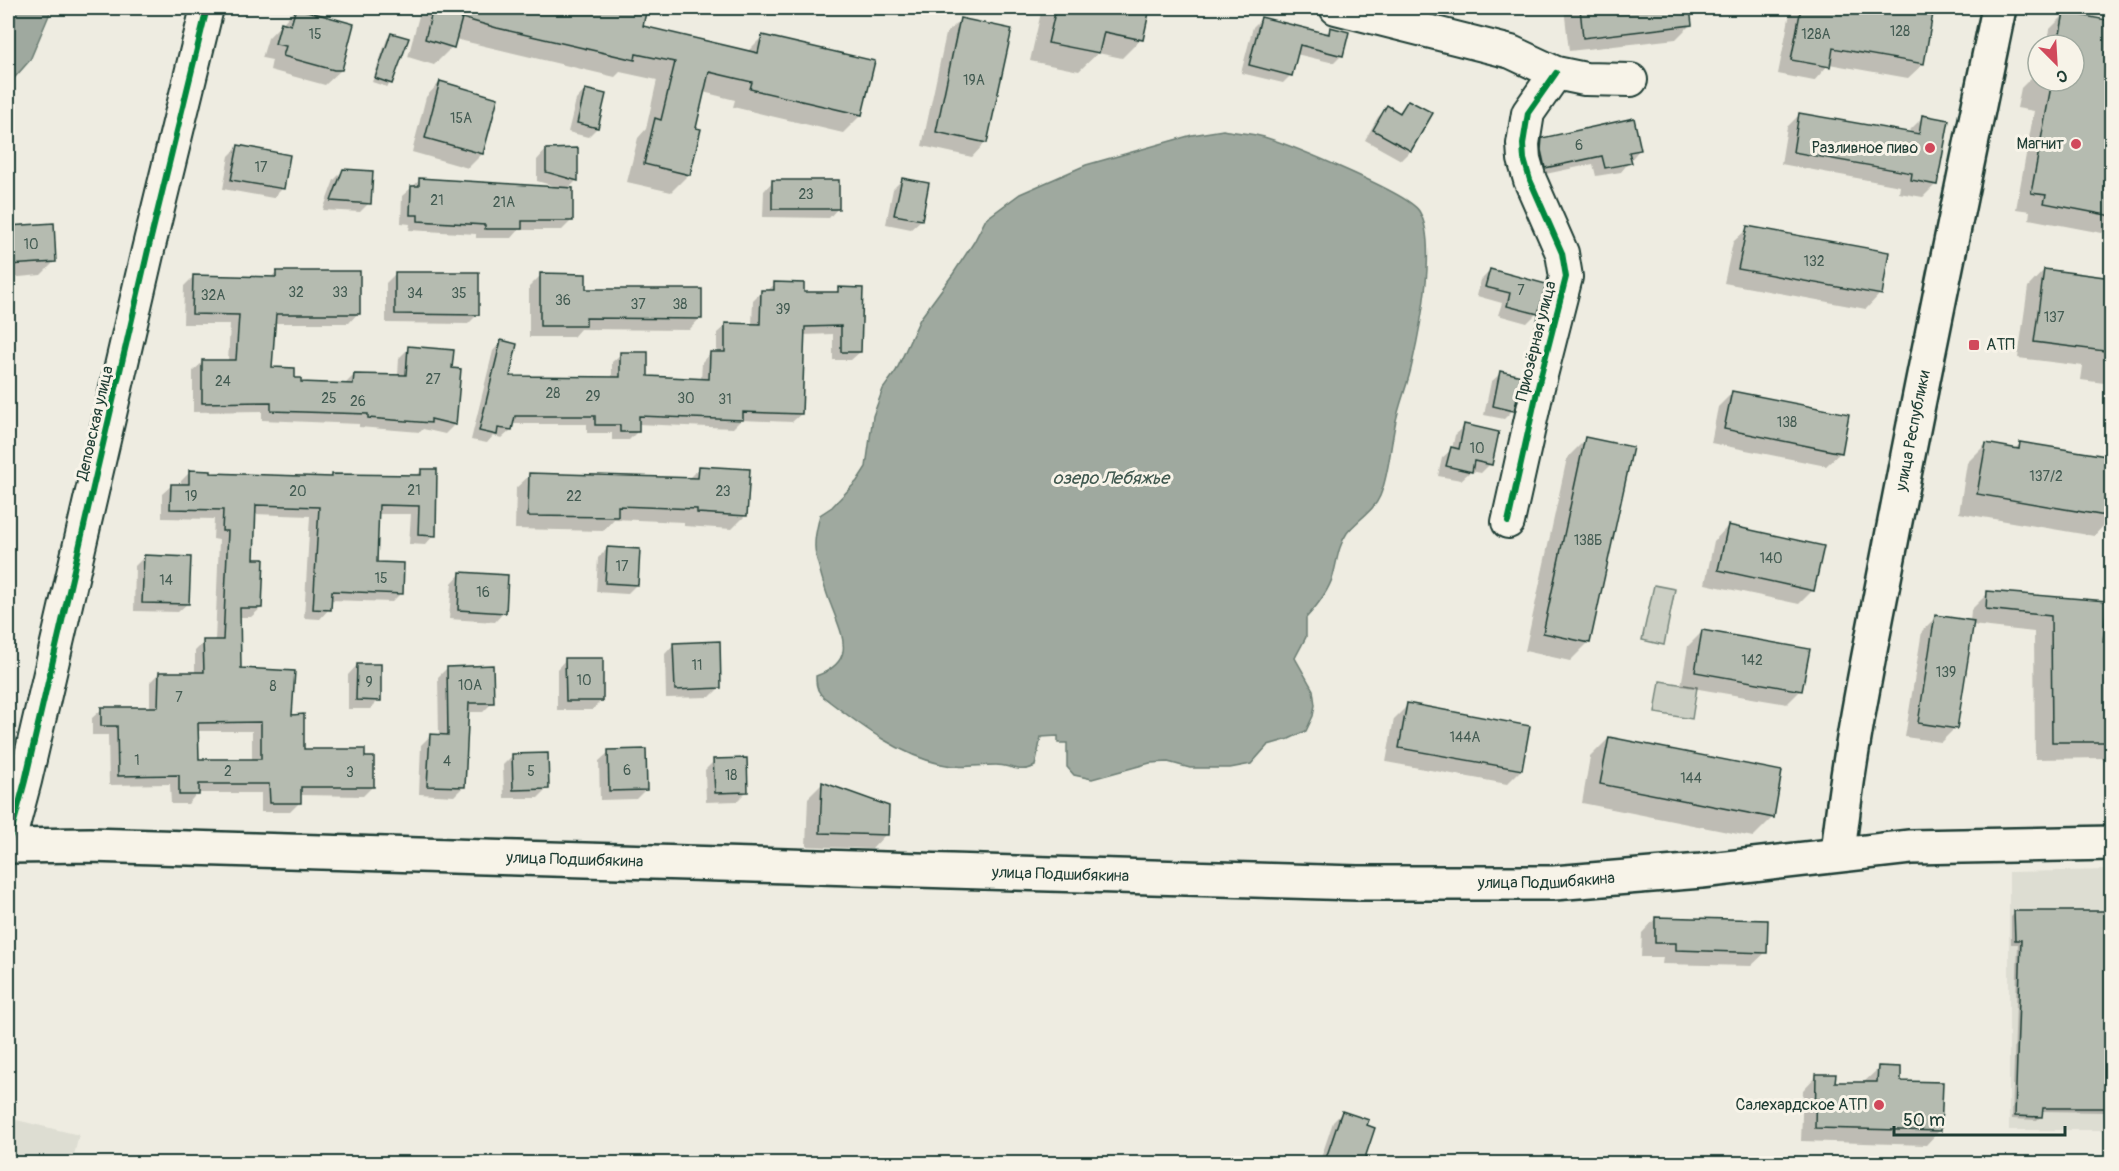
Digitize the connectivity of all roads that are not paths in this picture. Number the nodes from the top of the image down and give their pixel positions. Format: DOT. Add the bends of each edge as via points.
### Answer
graph roads {
  1 [pos="207,8"];
  2 [pos="1336,8"];
  3 [pos="1999,8"];
  4 [pos="1556,73"];
  5 [pos="1630,80"];
  6 [pos="1508,522"];
  7 [pos="2112,843"];
  8 [pos="8,845"];
  9 [pos="1838,854"];
  1 -- 8 [label="street, Деповская улица"];
  2 -- 4 [label="street" via="1511,52"];
  3 -- 9 [label="main road, улица Республики" via="1856,726"];
  4 -- 5 [label="street" via="1584,79"];
  4 -- 6 [label="street, Приозёрная улица" via="1528,113 1523,144 1530,180 1562,253 1566,277"];
  7 -- 9 [label="main road, улица Подшибякина" via="1910,847"];
  8 -- 9 [label="main road, улица Подшибякина" via="1458,884 1554,883"];
}
